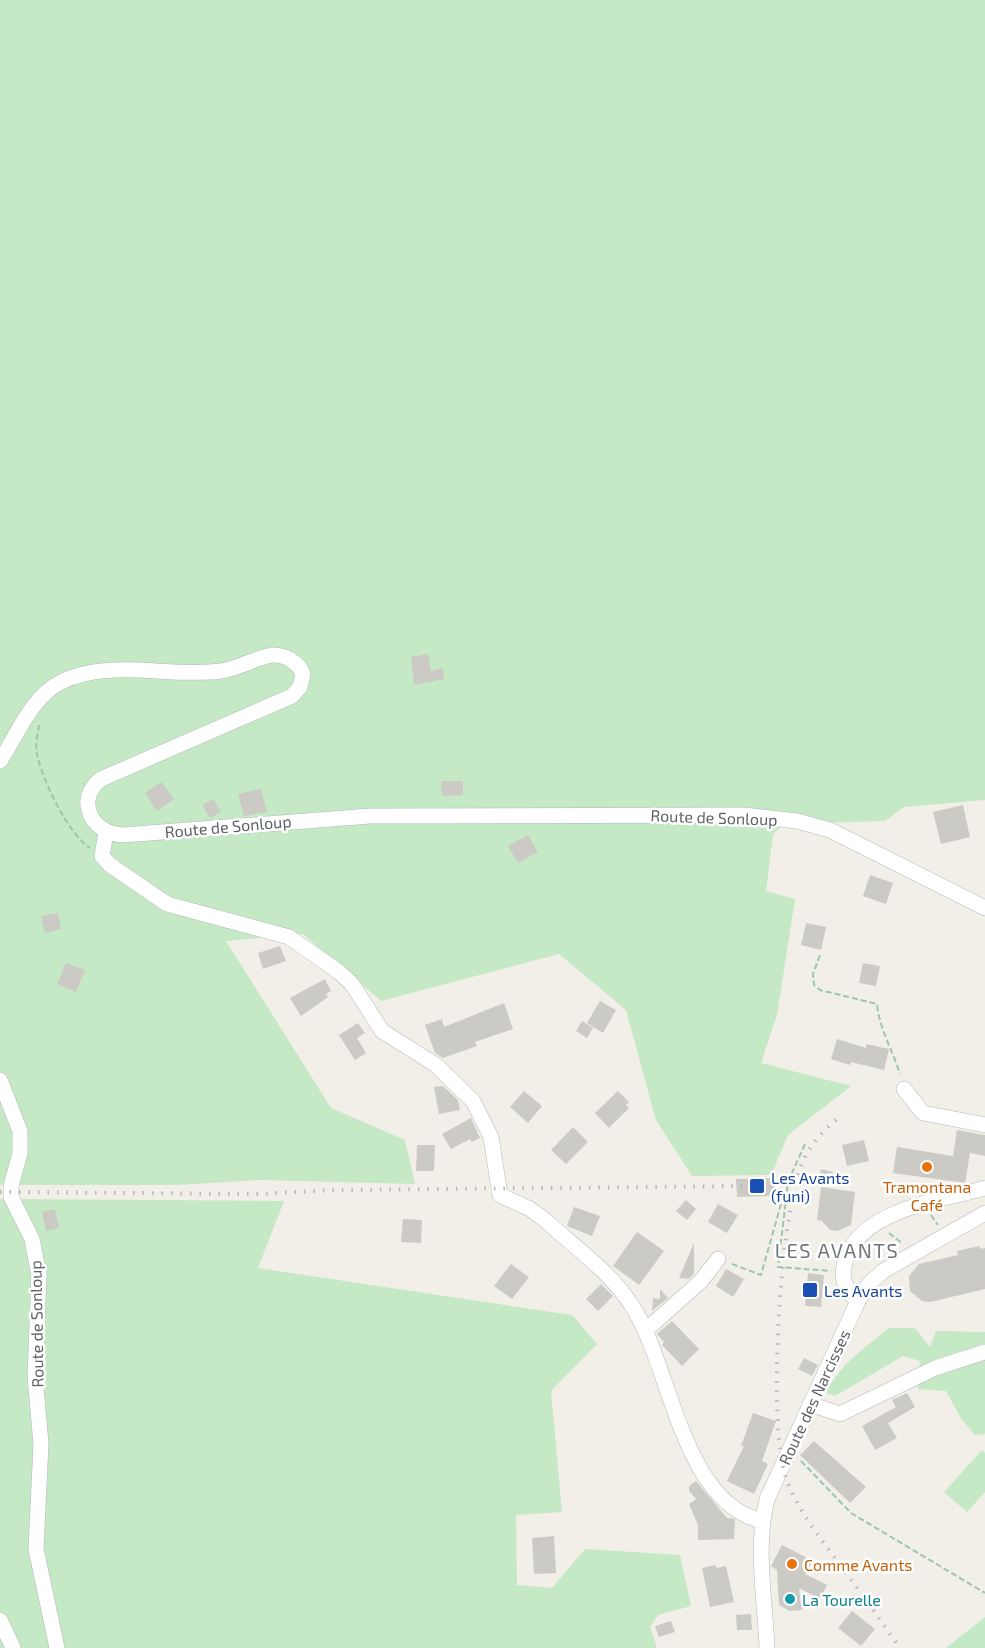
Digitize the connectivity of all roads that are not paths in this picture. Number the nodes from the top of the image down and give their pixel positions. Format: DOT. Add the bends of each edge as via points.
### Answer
graph roads {
  1 [pos="0,761"];
  2 [pos="106,832"];
  3 [pos="985,908"];
  4 [pos="0,1080"];
  5 [pos="904,1089"];
  6 [pos="985,1125"];
  7 [pos="985,1188"];
  8 [pos="985,1213"];
  9 [pos="718,1259"];
  10 [pos="858,1301"];
  11 [pos="646,1330"];
  12 [pos="985,1352"];
  13 [pos="810,1404"];
  14 [pos="762,1521"];
  15 [pos="0,1620"];
  16 [pos="13,1648"];
  17 [pos="57,1648"];
  18 [pos="767,1648"];
  1 -- 2 [label="street" via="37,700 65,681 107,671 216,672 274,654 285,657 301,670 300,687 288,699 97,782 88,797 88,810 95,824"];
  2 -- 3 [label="street, Route de Sonloup" via="123,835 370,816 744,815 797,821 830,830"];
  2 -- 11 [label="street" via="102,856 166,904 289,937 339,972 352,984 382,1031 436,1065 474,1101 491,1137 500,1195 545,1220 613,1282"];
  4 -- 17 [label="street, Route de Sonloup" via="20,1131 11,1197 32,1239 39,1275 36,1376 41,1444 36,1549"];
  5 -- 6 [label="street" via="923,1113"];
  7 -- 10 [label="street" via="874,1222 849,1251 843,1271 846,1289"];
  8 -- 10 [label="street, Route des Narcisses" via="883,1271"];
  9 -- 11 [label="street" via="701,1281"];
  10 -- 13 [label="street, Route des Narcisses"];
  11 -- 14 [label="street" via="694,1458 727,1501 748,1517"];
  12 -- 13 [label="street" via="935,1368 840,1414"];
  13 -- 14 [label="street, Route des Narcisses" via="770,1490"];
  14 -- 18 [label="street, Route des Narcisses"];
  15 -- 16 [label="street"];
}
